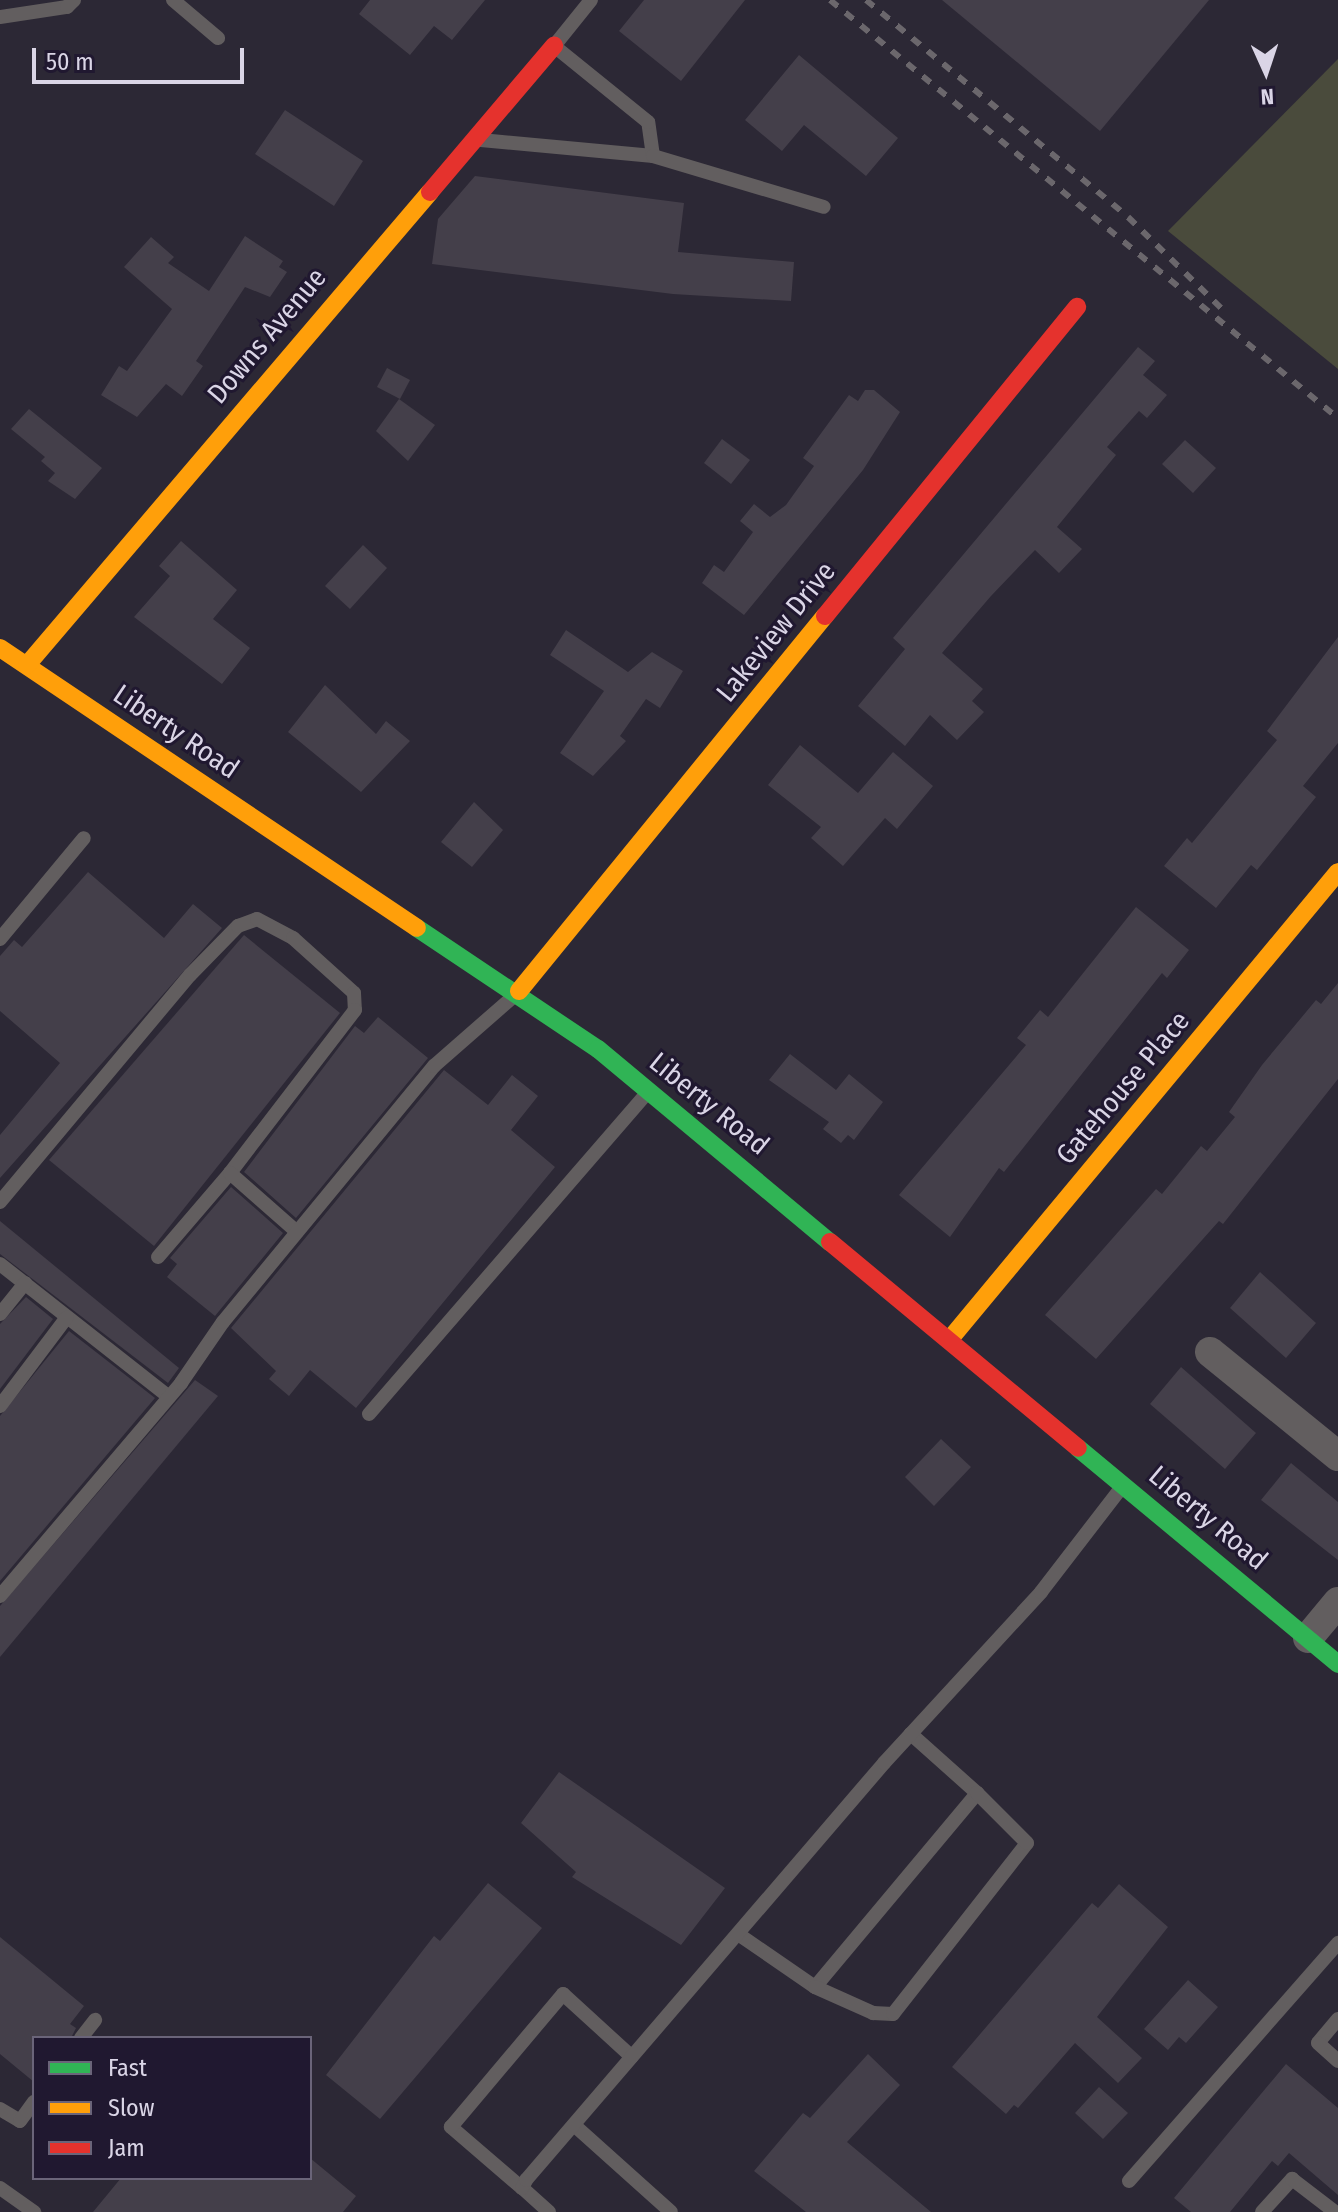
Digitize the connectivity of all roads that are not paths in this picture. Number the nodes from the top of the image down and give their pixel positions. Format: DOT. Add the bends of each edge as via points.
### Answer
graph roads {
  1 [pos="74,0"];
  2 [pos="173,0"];
  3 [pos="591,0"];
  4 [pos="0,17"];
  5 [pos="218,38"];
  6 [pos="554,46"];
  7 [pos="469,139"];
  8 [pos="653,156"];
  9 [pos="824,207"];
  10 [pos="1077,307"];
  11 [pos="0,648"];
  12 [pos="27,665"];
  13 [pos="84,838"];
  14 [pos="1338,872"];
  15 [pos="0,939"];
  16 [pos="519,991"];
  17 [pos="649,1091"];
  18 [pos="230,1173"];
  19 [pos="0,1202"];
  20 [pos="297,1232"];
  21 [pos="158,1257"];
  22 [pos="0,1264"];
  23 [pos="25,1283"];
  24 [pos="0,1314"];
  25 [pos="67,1317"];
  26 [pos="950,1339"];
  27 [pos="1210,1352"];
  28 [pos="168,1396"];
  29 [pos="0,1406"];
  30 [pos="369,1414"];
  31 [pos="1338,1456"];
  32 [pos="1124,1484"];
  33 [pos="0,1596"];
  34 [pos="1338,1602"];
  35 [pos="1308,1638"];
  36 [pos="1338,1664"];
  37 [pos="911,1734"];
  38 [pos="977,1793"];
  39 [pos="738,1934"];
  40 [pos="1338,1943"];
  41 [pos="815,1987"];
  42 [pos="1338,2019"];
  43 [pos="95,2020"];
  44 [pos="83,2036"];
  45 [pos="632,2057"];
  46 [pos="1338,2061"];
  47 [pos="32,2105"];
  48 [pos="0,2109"];
  49 [pos="574,2125"];
  50 [pos="1129,2181"];
  51 [pos="0,2188"];
  52 [pos="522,2188"];
  53 [pos="34,2212"];
  54 [pos="549,2212"];
  55 [pos="671,2212"];
  56 [pos="1262,2212"];
  57 [pos="1335,2212"];
  1 -- 4 [label="lane" via="67,7"];
  2 -- 5 [label="lane"];
  3 -- 6 [label="lane"];
  6 -- 7 [label="street, Downs Avenue"];
  6 -- 8 [label="lane" via="648,122"];
  7 -- 8 [label="lane"];
  7 -- 12 [label="street, Downs Avenue"];
  8 -- 9 [label="lane"];
  10 -- 16 [label="street, Lakeview Drive"];
  11 -- 12 [label="street, Liberty Road"];
  12 -- 16 [label="street, Liberty Road"];
  13 -- 15 [label="lane"];
  14 -- 26 [label="street, Gatehouse Place"];
  16 -- 17 [label="street, Liberty Road"];
  16 -- 20 [label="lane" via="434,1066"];
  17 -- 26 [label="street, Liberty Road"];
  17 -- 30 [label="lane"];
  18 -- 19 [label="lane" via="355,1010 354,993 293,938 257,919 238,926 190,975"];
  18 -- 20 [label="lane"];
  18 -- 21 [label="lane"];
  20 -- 28 [label="lane"];
  22 -- 23 [label="lane"];
  23 -- 24 [label="lane"];
  23 -- 25 [label="lane"];
  25 -- 28 [label="lane"];
  25 -- 29 [label="lane"];
  26 -- 32 [label="street, Liberty Road"];
  27 -- 31 [label="street"];
  28 -- 33 [label="lane"];
  32 -- 35 [label="street, Liberty Road"];
  32 -- 37 [label="lane" via="1041,1592"];
  34 -- 35 [label="street"];
  35 -- 36 [label="street, Liberty Road"];
  37 -- 38 [label="lane"];
  37 -- 39 [label="lane"];
  38 -- 41 [label="lane"];
  38 -- 41 [label="lane" via="1027,1843 893,2014 873,2013"];
  39 -- 41 [label="lane"];
  39 -- 45 [label="lane"];
  40 -- 50 [label="lane"];
  42 -- 46 [label="lane" via="1318,2043"];
  43 -- 44 [label="lane"];
  45 -- 49 [label="lane"];
  45 -- 52 [label="lane" via="563,1994 451,2127"];
  47 -- 48 [label="lane" via="20,2121"];
  49 -- 52 [label="lane"];
  49 -- 55 [label="lane"];
  51 -- 53 [label="lane"];
  52 -- 54 [label="lane"];
  56 -- 57 [label="lane" via="1292,2179"];
}
